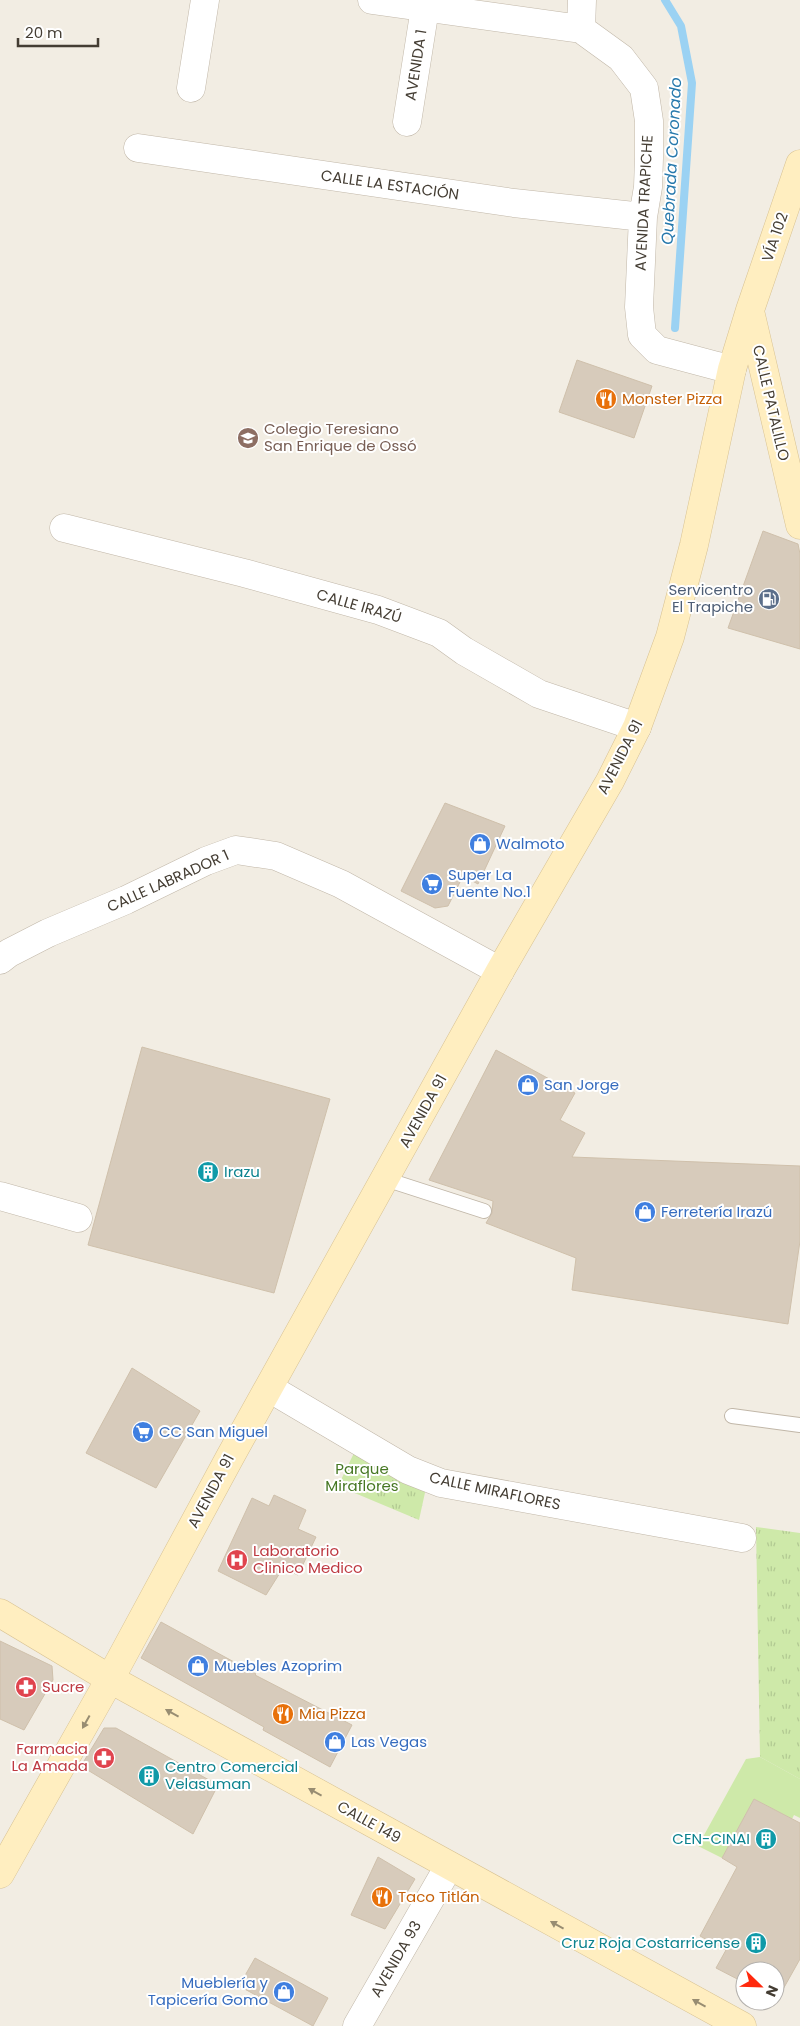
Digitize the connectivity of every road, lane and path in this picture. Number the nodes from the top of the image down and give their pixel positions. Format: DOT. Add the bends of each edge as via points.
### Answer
graph roads {
  1 [pos="205,0"];
  2 [pos="372,0"];
  3 [pos="582,0"];
  4 [pos="425,8"];
  5 [pos="581,29"];
  6 [pos="191,88"];
  7 [pos="407,122"];
  8 [pos="138,148"];
  9 [pos="800,164"];
  10 [pos="643,217"];
  11 [pos="780,224"];
  12 [pos="750,310"];
  13 [pos="732,369"];
  14 [pos="765,371"];
  15 [pos="800,525"];
  16 [pos="64,528"];
  17 [pos="637,728"];
  18 [pos="0,960"];
  19 [pos="500,971"];
  20 [pos="385,1179"];
  21 [pos="0,1196"];
  22 [pos="484,1211"];
  23 [pos="78,1218"];
  24 [pos="269,1388"];
  25 [pos="732,1416"];
  26 [pos="800,1425"];
  27 [pos="742,1538"];
  28 [pos="0,1613"];
  29 [pos="110,1679"];
  30 [pos="449,1866"];
  31 [pos="0,1874"];
  32 [pos="357,2026"];
  33 [pos="742,2026"];
  1 -- 6 [label="street"];
  2 -- 4 [label="street"];
  3 -- 5 [label="street"];
  4 -- 5 [label="street"];
  4 -- 7 [label="street, AVENIDA 1"];
  5 -- 10 [label="street, AVENIDA TRAPICHE" via="621,58 644,88 649,121 649,158"];
  8 -- 10 [label="street, CALLE LA ESTACIÓN" via="514,203"];
  9 -- 11 [label="main road, VÍA 102"];
  10 -- 13 [label="street, AVENIDA TRAPICHE" via="639,307 642,335 657,350"];
  11 -- 12 [label="main road, VÍA 102"];
  11 -- 14 [label="main road" via="769,297"];
  12 -- 13 [label="main road, AVENIDA 91"];
  12 -- 14 [label="main road, CALLE PATALILLO"];
  13 -- 17 [label="main road, AVENIDA 91" via="694,546 670,637"];
  14 -- 15 [label="main road, CALLE PATALILLO"];
  16 -- 17 [label="street, CALLE IRAZÚ" via="378,610 439,633 539,694"];
  17 -- 19 [label="main road, AVENIDA 91" via="610,781"];
  18 -- 19 [label="street, CALLE LABRADOR 1" via="48,933 236,850 276,856 341,884"];
  19 -- 20 [label="main road, AVENIDA 91"];
  20 -- 22 [label="lane"];
  20 -- 24 [label="main road, AVENIDA 91"];
  21 -- 23 [label="street"];
  24 -- 27 [label="street, CALLE MIRAFLORES" via="408,1470 442,1483"];
  24 -- 29 [label="main road, AVENIDA 91"];
  25 -- 26 [label="lane"];
  28 -- 29 [label="main road, CALLE 149"];
  30 -- 29 [label="main road, CALLE 149, one-way"];
  29 -- 31 [label="main road, AVENIDA 91, one-way"];
  30 -- 32 [label="street, AVENIDA 93"];
  33 -- 30 [label="main road, CALLE 149, one-way"];
}
